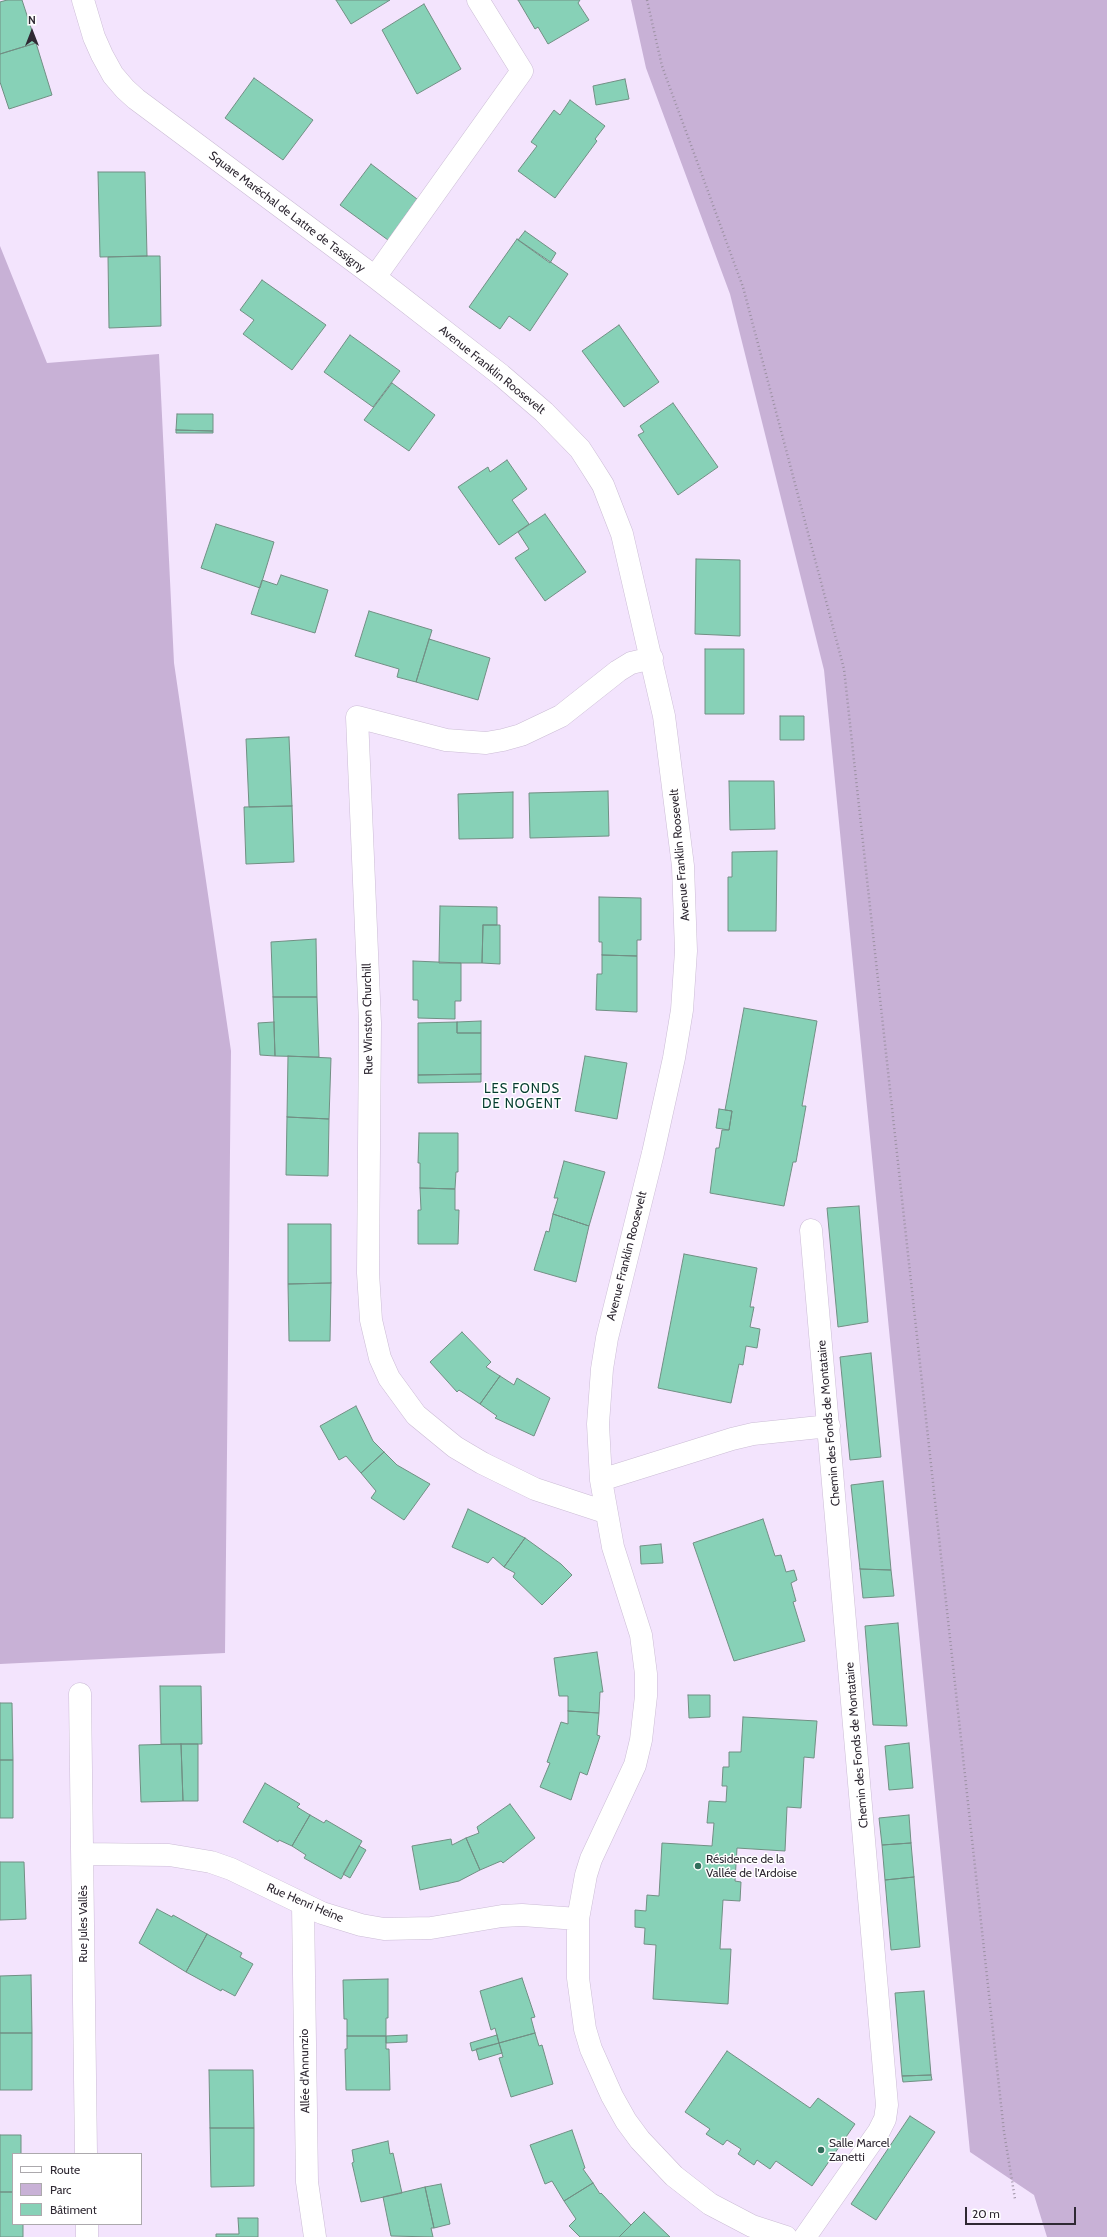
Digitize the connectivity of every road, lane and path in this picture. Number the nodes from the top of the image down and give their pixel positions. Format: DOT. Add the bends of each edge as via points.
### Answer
graph roads {
  1 [pos="83,0"];
  2 [pos="478,0"];
  3 [pos="647,0"];
  4 [pos="376,277"];
  5 [pos="652,658"];
  6 [pos="811,1230"];
  7 [pos="830,1426"];
  8 [pos="601,1480"];
  9 [pos="605,1512"];
  10 [pos="80,1694"];
  11 [pos="83,1854"];
  12 [pos="303,1905"];
  13 [pos="578,1919"];
  14 [pos="86,2153"];
  15 [pos="1015,2199"];
  16 [pos="87,2225"];
  17 [pos="87,2237"];
  18 [pos="315,2237"];
  19 [pos="786,2237"];
  20 [pos="805,2237"];
  1 -- 4 [label="street, Square Maréchal de Lattre de Tassigny" via="102,55 113,75 136,99"];
  2 -- 4 [label="street, Square Maréchal de Lattre de Tassigny" via="522,71"];
  3 -- 15 [label="path" via="662,66 743,287 844,669 1004,2132"];
  4 -- 5 [label="street, Avenue Franklin Roosevelt" via="523,393 580,449 603,485 622,534"];
  5 -- 8 [label="street, Avenue Franklin Roosevelt" via="666,729 683,866 686,926 684,981 668,1090 607,1338 601,1376 598,1424"];
  5 -- 9 [label="street, Rue Winston Churchill" via="624,667 560,716 521,735 503,740 486,743 446,740 357,717 370,1023 368,1273 371,1320 380,1358 389,1378 416,1415 455,1447 535,1489"];
  6 -- 7 [label="street, Chemin des Fonds de Montataire"];
  7 -- 8 [label="street" via="732,1438"];
  7 -- 20 [label="street, Chemin des Fonds de Montataire" via="887,2105 885,2119 879,2131"];
  8 -- 9 [label="street, Avenue Franklin Roosevelt"];
  9 -- 13 [label="street, Avenue Franklin Roosevelt" via="613,1547 639,1629 644,1654 646,1696 635,1765 591,1859"];
  10 -- 11 [label="street, Rue Jules Vallès"];
  11 -- 12 [label="street, Rue Henri Heine" via="169,1855 211,1862 231,1869"];
  11 -- 14 [label="street, Rue Jules Vallès"];
  12 -- 13 [label="street, Rue Henri Heine" via="341,1919 384,1929 431,1928 502,1916"];
  12 -- 18 [label="street, Allée d'Annunzio" via="307,2182"];
  13 -- 19 [label="street, Avenue Franklin Roosevelt" via="578,1978 585,2029 598,2068 626,2121 656,2160 710,2204 752,2226"];
  16 -- 17 [label="street"];
}
